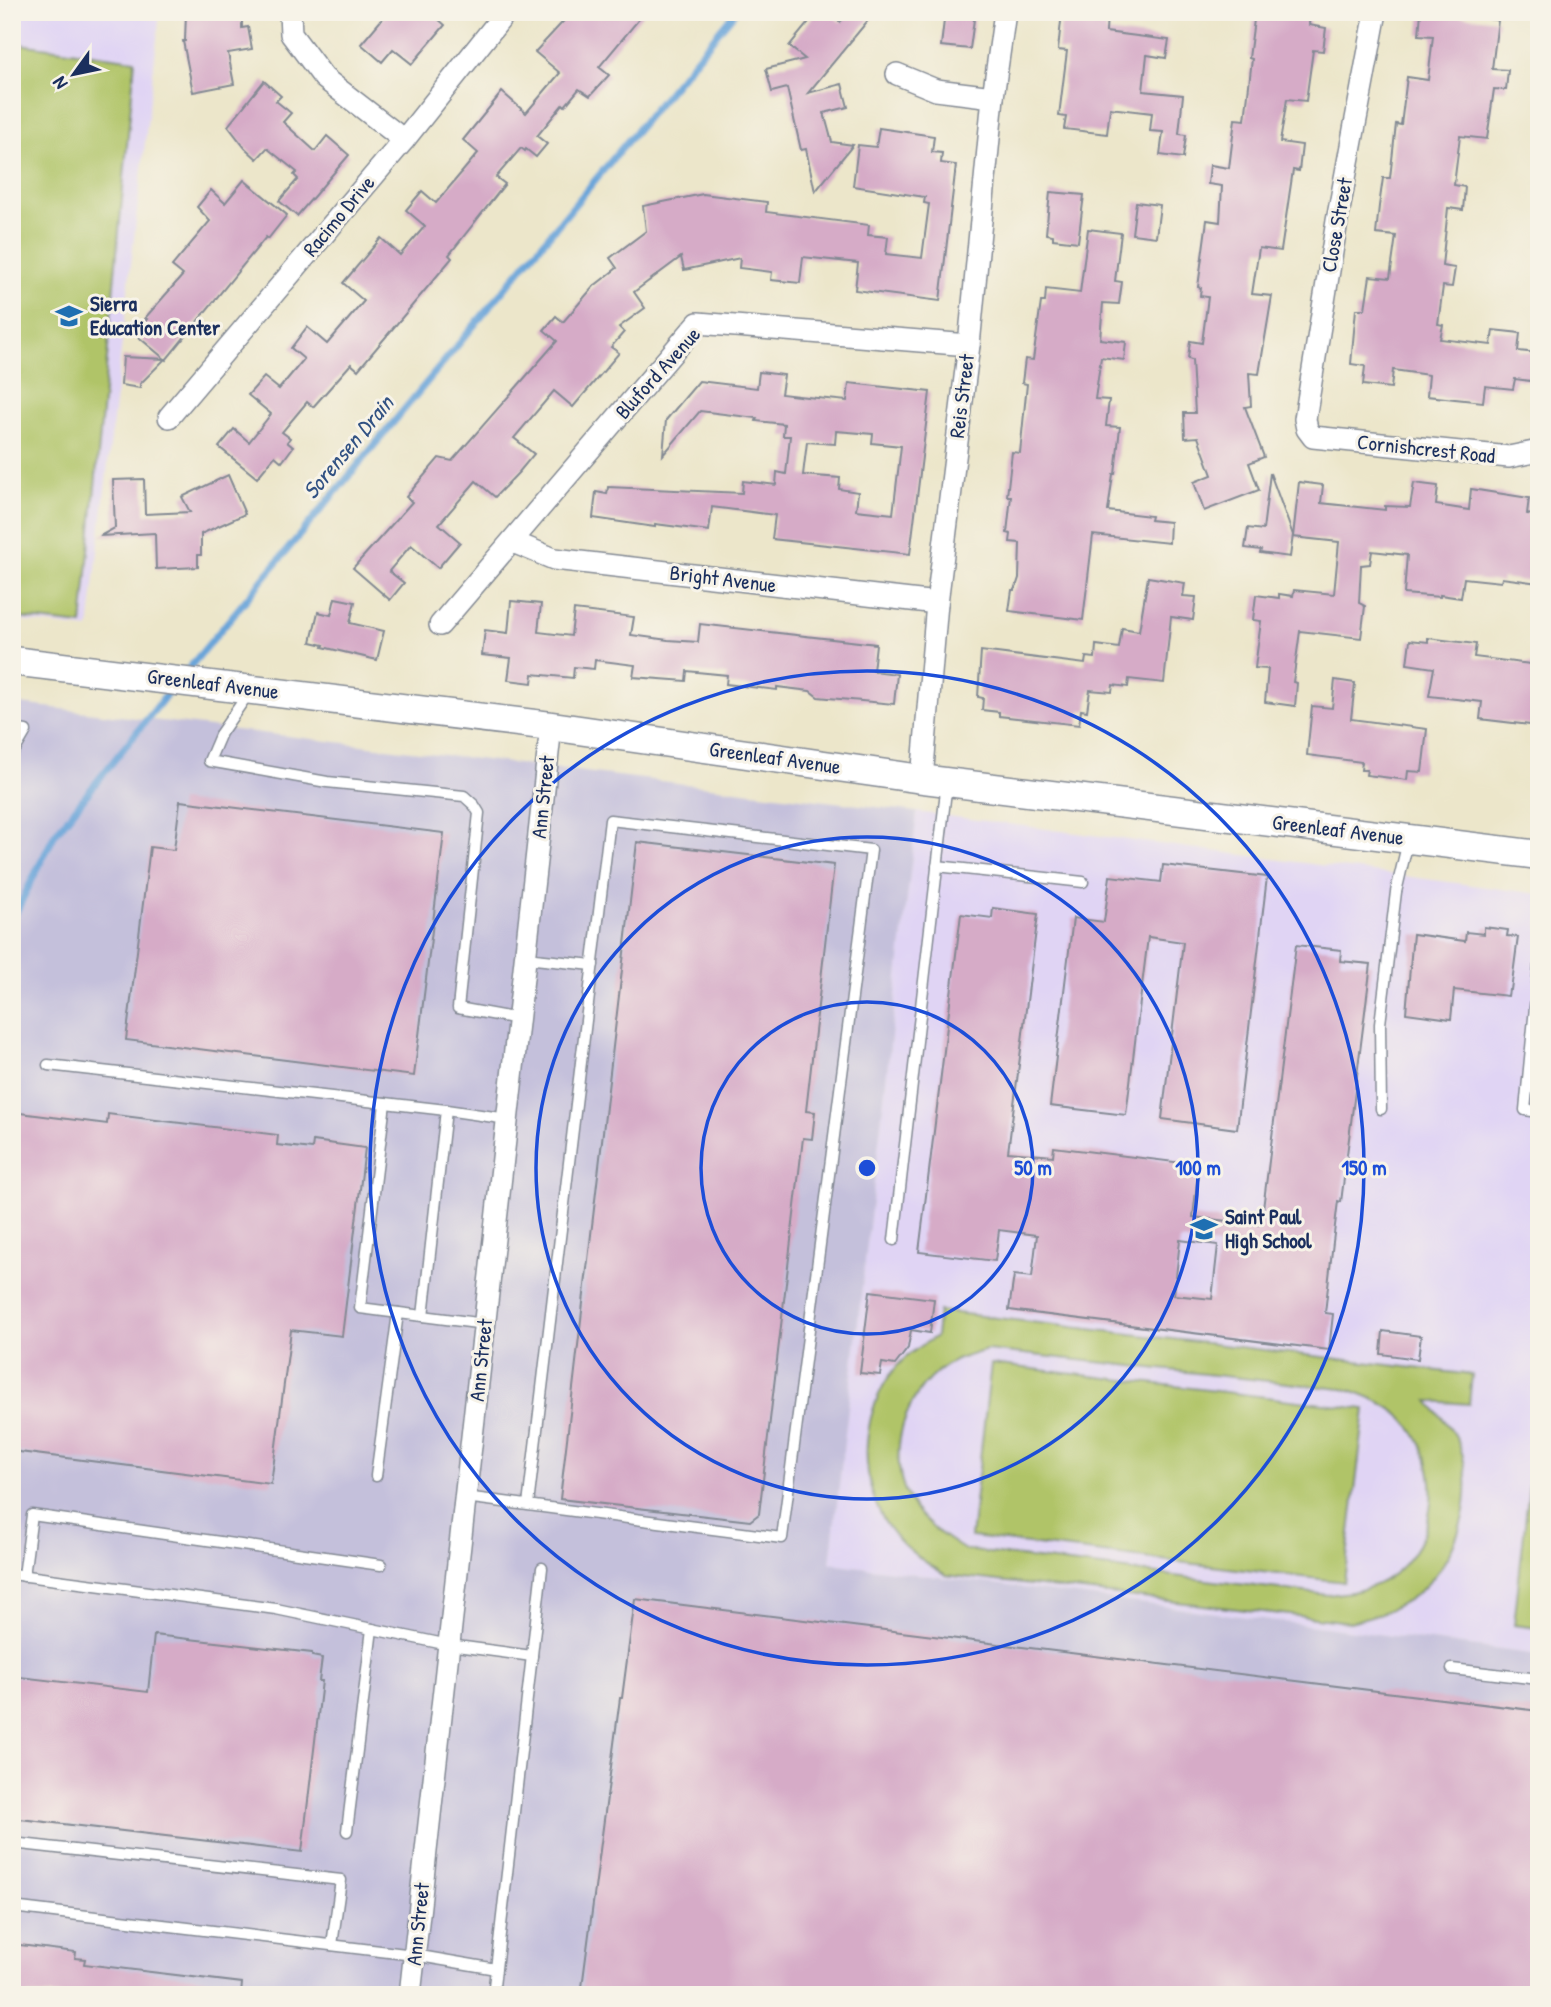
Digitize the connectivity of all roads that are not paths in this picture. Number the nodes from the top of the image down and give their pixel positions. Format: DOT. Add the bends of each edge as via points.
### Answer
graph roads {
  1 [pos="290,12"];
  2 [pos="506,12"];
  3 [pos="1006,12"];
  4 [pos="1376,12"];
  5 [pos="897,74"];
  6 [pos="993,97"];
  7 [pos="404,140"];
  8 [pos="969,345"];
  9 [pos="169,416"];
  10 [pos="1313,437"];
  11 [pos="1539,451"];
  12 [pos="513,542"];
  13 [pos="937,603"];
  14 [pos="440,625"];
  15 [pos="12,661"];
  16 [pos="244,688"];
  17 [pos="551,726"];
  18 [pos="12,729"];
  19 [pos="12,755"];
  20 [pos="935,781"];
  21 [pos="1409,839"];
  22 [pos="1539,855"];
  23 [pos="937,866"];
  24 [pos="1083,882"];
  25 [pos="525,958"];
  26 [pos="593,965"];
  27 [pos="1539,966"];
  28 [pos="519,1019"];
  29 [pos="48,1066"];
  30 [pos="385,1102"];
  31 [pos="1381,1109"];
  32 [pos="446,1110"];
  33 [pos="1539,1112"];
  34 [pos="508,1119"];
  35 [pos="894,1240"];
  36 [pos="398,1313"];
  37 [pos="423,1315"];
  38 [pos="485,1324"];
  39 [pos="376,1476"];
  40 [pos="465,1497"];
  41 [pos="528,1505"];
  42 [pos="381,1565"];
  43 [pos="542,1568"];
  44 [pos="18,1575"];
  45 [pos="372,1629"];
  46 [pos="449,1645"];
  47 [pos="532,1656"];
  48 [pos="1452,1669"];
  49 [pos="1539,1679"];
  50 [pos="347,1831"];
  51 [pos="12,1843"];
  52 [pos="12,1907"];
  53 [pos="331,1945"];
  54 [pos="414,1955"];
  55 [pos="496,1969"];
  56 [pos="410,1995"];
  57 [pos="493,1995"];
  1 -- 7 [label="street" via="291,34 324,78"];
  2 -- 7 [label="street, Racimo Drive"];
  3 -- 6 [label="street, Reis Street"];
  4 -- 10 [label="street, Close Street" via="1305,419"];
  5 -- 6 [label="street" via="936,90"];
  6 -- 8 [label="street, Reis Street"];
  7 -- 9 [label="street, Racimo Drive"];
  8 -- 12 [label="street, Bluford Avenue" via="698,323"];
  8 -- 13 [label="street, Reis Street"];
  10 -- 11 [label="street, Cornishcrest Road" via="1509,457"];
  12 -- 13 [label="street, Bright Avenue" via="554,559"];
  12 -- 14 [label="street, Bluford Avenue"];
  13 -- 20 [label="street, Reis Street"];
  15 -- 16 [label="main road, Greenleaf Avenue"];
  16 -- 17 [label="main road, Greenleaf Avenue"];
  16 -- 28 [label="lane" via="209,761 327,782 464,796 474,804 479,813 458,1008"];
  17 -- 20 [label="main road, Greenleaf Avenue"];
  17 -- 25 [label="street, Ann Street"];
  18 -- 19 [label="lane" via="26,731"];
  20 -- 21 [label="main road, Greenleaf Avenue"];
  20 -- 23 [label="lane"];
  21 -- 22 [label="main road, Greenleaf Avenue"];
  21 -- 31 [label="lane" via="1396,892 1380,1024"];
  23 -- 24 [label="lane"];
  23 -- 35 [label="lane"];
  25 -- 26 [label="lane"];
  25 -- 28 [label="street, Ann Street"];
  26 -- 41 [label="lane"];
  26 -- 41 [label="lane" via="610,820 871,850 782,1538"];
  27 -- 33 [label="lane" via="1525,1110"];
  28 -- 34 [label="street, Ann Street"];
  29 -- 30 [label="lane"];
  30 -- 32 [label="lane"];
  30 -- 36 [label="lane" via="360,1308"];
  32 -- 34 [label="lane"];
  32 -- 37 [label="lane"];
  34 -- 38 [label="street, Ann Street"];
  36 -- 37 [label="lane"];
  36 -- 39 [label="lane"];
  37 -- 38 [label="lane"];
  38 -- 40 [label="street, Ann Street"];
  40 -- 41 [label="lane"];
  40 -- 46 [label="street, Ann Street"];
  42 -- 44 [label="lane" via="32,1515"];
  43 -- 47 [label="lane"];
  44 -- 45 [label="lane" via="276,1609"];
  45 -- 46 [label="lane"];
  45 -- 50 [label="lane"];
  46 -- 47 [label="lane"];
  46 -- 54 [label="street, Ann Street"];
  47 -- 55 [label="lane"];
  48 -- 49 [label="lane"];
  51 -- 53 [label="lane" via="341,1880"];
  52 -- 53 [label="lane"];
  53 -- 54 [label="lane"];
  54 -- 55 [label="lane"];
  54 -- 56 [label="street, Ann Street"];
  55 -- 57 [label="lane"];
}
